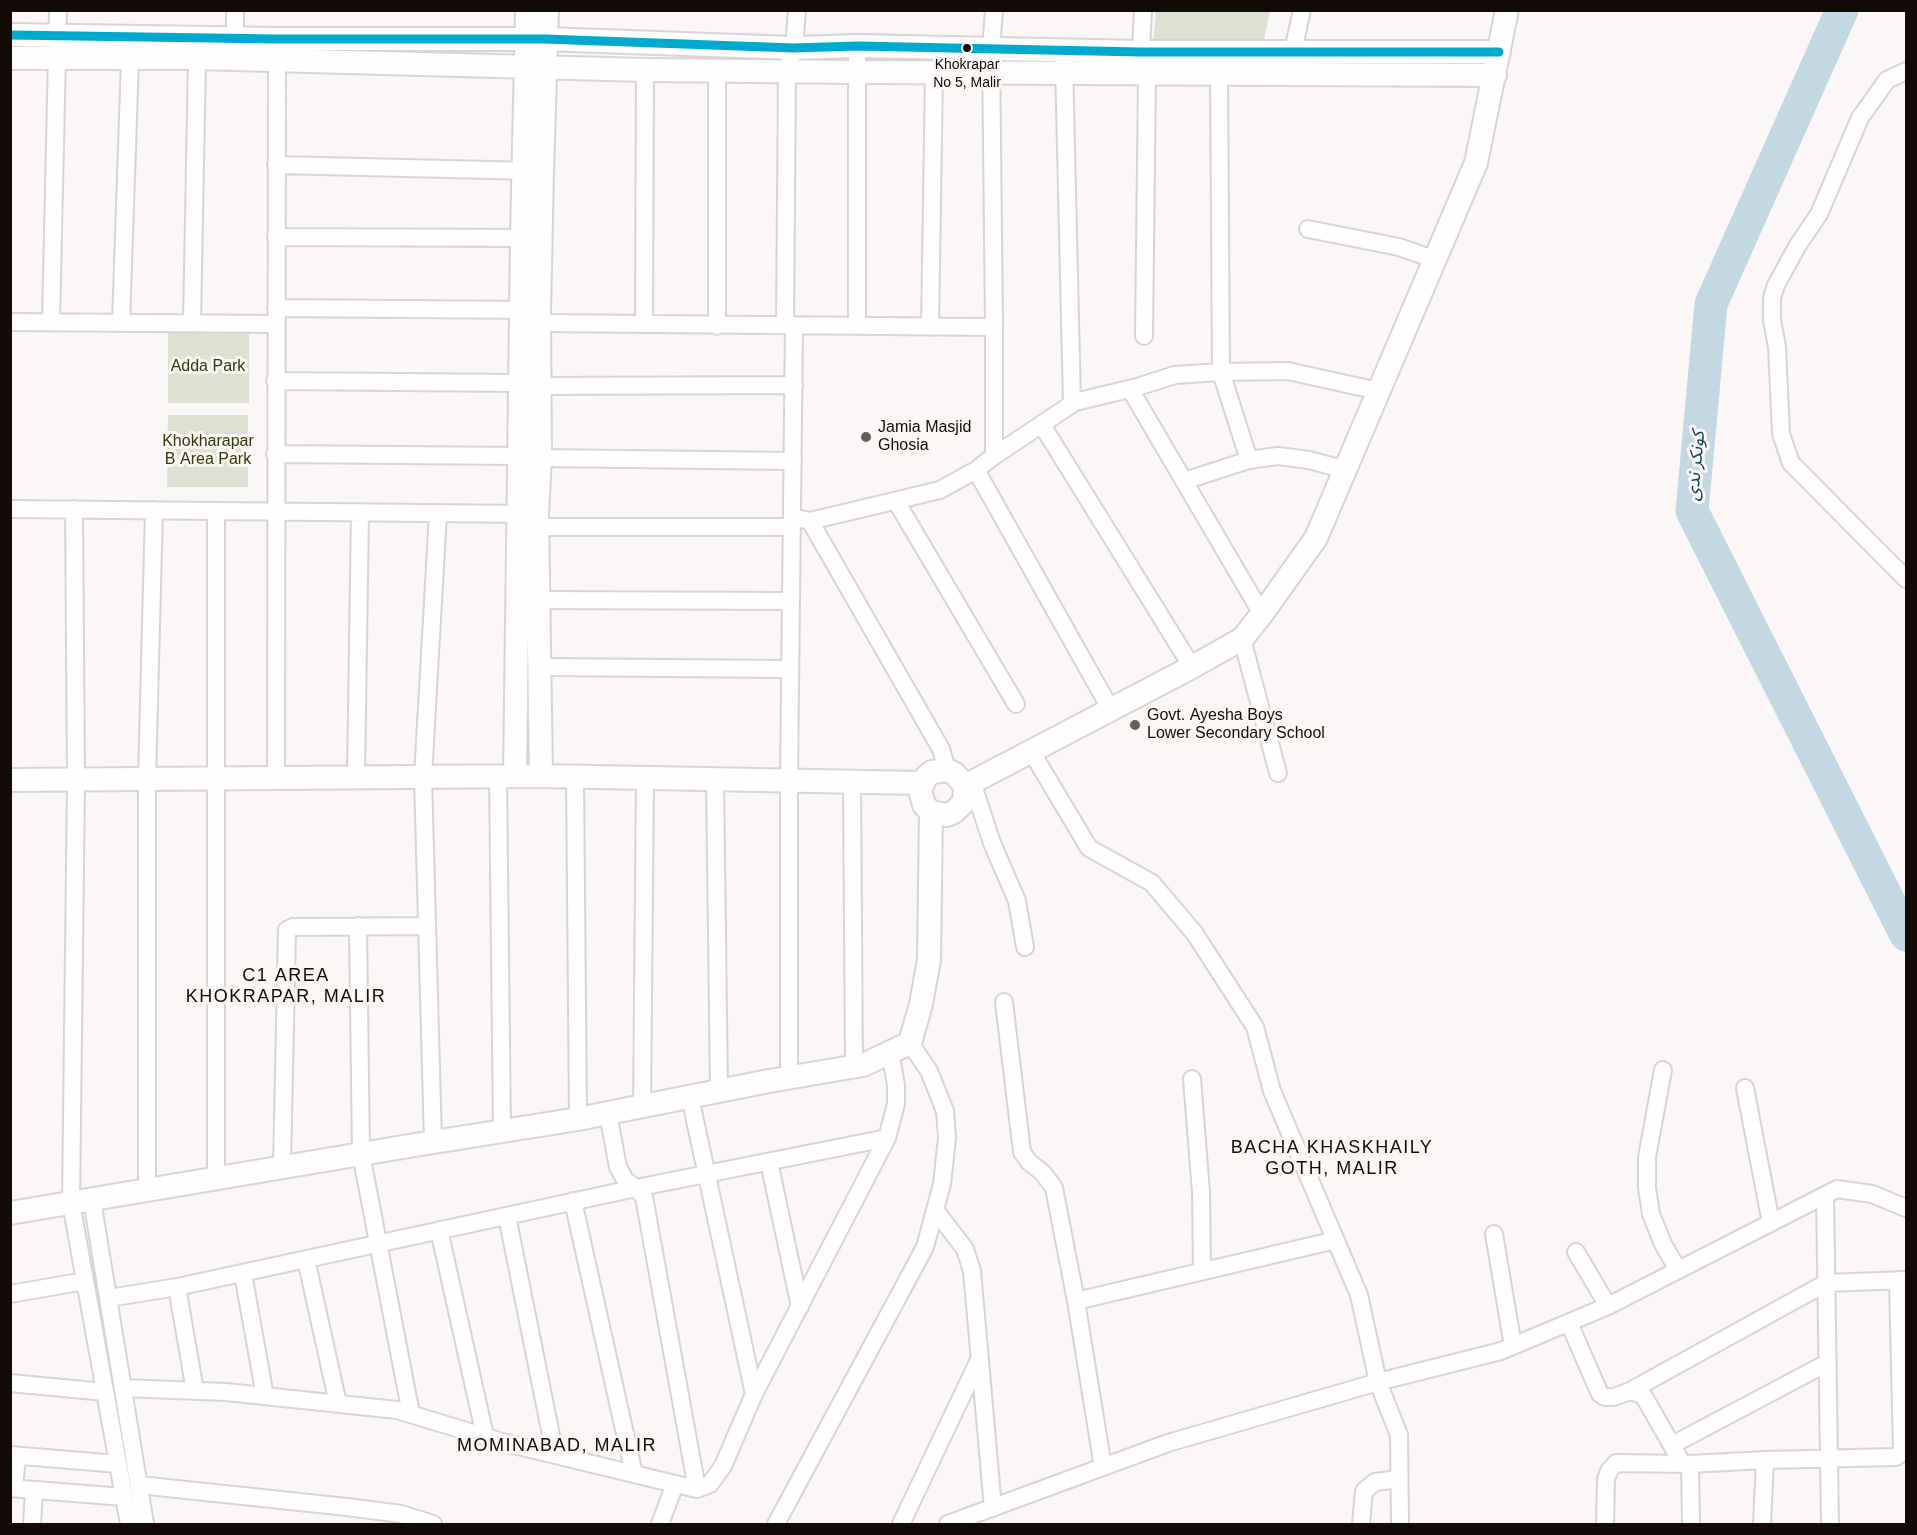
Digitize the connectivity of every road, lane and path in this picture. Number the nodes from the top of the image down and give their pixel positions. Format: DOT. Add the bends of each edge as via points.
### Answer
graph roads {
  1 [pos="58,10"];
  2 [pos="235,10"];
  3 [pos="527,10"];
  4 [pos="547,10"];
  5 [pos="797,10"];
  6 [pos="994,10"];
  7 [pos="1143,10"];
  8 [pos="1302,10"];
  9 [pos="1507,10"];
  10 [pos="10,35"];
  11 [pos="57,36"];
  12 [pos="536,40"];
  13 [pos="857,46"];
  14 [pos="794,48"];
  15 [pos="235,49"];
  16 [pos="991,49"];
  17 [pos="277,50"];
  18 [pos="1064,50"];
  19 [pos="1293,51"];
  20 [pos="1141,52"];
  21 [pos="1499,52"];
  22 [pos="10,58"];
  23 [pos="197,58"];
  24 [pos="56,59"];
  25 [pos="130,59"];
  26 [pos="535,67"];
  27 [pos="645,70"];
  28 [pos="717,70"];
  29 [pos="787,71"];
  30 [pos="1906,71"];
  31 [pos="857,72"];
  32 [pos="992,72"];
  33 [pos="934,73"];
  34 [pos="1064,73"];
  35 [pos="1147,74"];
  36 [pos="1219,74"];
  37 [pos="1495,75"];
  38 [pos="276,165"];
  39 [pos="533,171"];
  40 [pos="1308,229"];
  41 [pos="276,237"];
  42 [pos="522,238"];
  43 [pos="1436,260"];
  44 [pos="533,314"];
  45 [pos="276,316"];
  46 [pos="10,322"];
  47 [pos="51,322"];
  48 [pos="122,323"];
  49 [pos="192,323"];
  50 [pos="644,324"];
  51 [pos="790,325"];
  52 [pos="717,326"];
  53 [pos="857,326"];
  54 [pos="930,327"];
  55 [pos="994,327"];
  56 [pos="1144,336"];
  57 [pos="1221,372"];
  58 [pos="275,381"];
  59 [pos="530,385"];
  60 [pos="794,385"];
  61 [pos="1130,389"];
  62 [pos="1378,391"];
  63 [pos="1072,404"];
  64 [pos="1042,425"];
  65 [pos="275,454"];
  66 [pos="994,456"];
  67 [pos="529,457"];
  68 [pos="1249,460"];
  69 [pos="793,461"];
  70 [pos="1346,470"];
  71 [pos="976,471"];
  72 [pos="1184,482"];
  73 [pos="896,501"];
  74 [pos="10,509"];
  75 [pos="74,509"];
  76 [pos="154,510"];
  77 [pos="216,511"];
  78 [pos="275,511"];
  79 [pos="360,512"];
  80 [pos="438,513"];
  81 [pos="531,518"];
  82 [pos="810,521"];
  83 [pos="792,522"];
  84 [pos="1906,579"];
  85 [pos="538,600"];
  86 [pos="791,601"];
  87 [pos="1262,614"];
  88 [pos="1242,639"];
  89 [pos="538,667"];
  90 [pos="1192,667"];
  91 [pos="790,669"];
  92 [pos="1016,704"];
  93 [pos="1111,710"];
  94 [pos="1031,751"];
  95 [pos="947,770"];
  96 [pos="1278,773"];
  97 [pos="507,776"];
  98 [pos="541,776"];
  99 [pos="575,776"];
  100 [pos="356,777"];
  101 [pos="423,777"];
  102 [pos="217,778"];
  103 [pos="276,778"];
  104 [pos="645,778"];
  105 [pos="147,779"];
  106 [pos="715,779"];
  107 [pos="10,780"];
  108 [pos="76,780"];
  109 [pos="789,780"];
  110 [pos="852,782"];
  111 [pos="922,783"];
  112 [pos="968,784"];
  113 [pos="931,812"];
  114 [pos="358,926"];
  115 [pos="427,926"];
  116 [pos="1025,947"];
  117 [pos="1004,1002"];
  118 [pos="900,1048"];
  119 [pos="854,1066"];
  120 [pos="1663,1070"];
  121 [pos="789,1078"];
  122 [pos="1192,1079"];
  123 [pos="1744,1088"];
  124 [pos="719,1091"];
  125 [pos="690,1097"];
  126 [pos="642,1107"];
  127 [pos="608,1114"];
  128 [pos="578,1119"];
  129 [pos="502,1131"];
  130 [pos="887,1138"];
  131 [pos="433,1142"];
  132 [pos="361,1154"];
  133 [pos="769,1162"];
  134 [pos="282,1167"];
  135 [pos="707,1174"];
  136 [pos="216,1179"];
  137 [pos="636,1188"];
  138 [pos="147,1190"];
  139 [pos="1825,1195"];
  140 [pos="82,1201"];
  141 [pos="573,1201"];
  142 [pos="1906,1208"];
  143 [pos="935,1209"];
  144 [pos="10,1213"];
  145 [pos="507,1216"];
  146 [pos="1771,1223"];
  147 [pos="439,1230"];
  148 [pos="1494,1234"];
  149 [pos="1336,1240"];
  150 [pos="378,1243"];
  151 [pos="1576,1252"];
  152 [pos="306,1259"];
  153 [pos="1678,1270"];
  154 [pos="1202,1271"];
  155 [pos="243,1274"];
  156 [pos="1902,1280"];
  157 [pos="85,1281"];
  158 [pos="1826,1283"];
  159 [pos="177,1287"];
  160 [pos="10,1294"];
  161 [pos="109,1298"];
  162 [pos="1076,1301"];
  163 [pos="1608,1306"];
  164 [pos="800,1307"];
  165 [pos="1569,1323"];
  166 [pos="1513,1346"];
  167 [pos="981,1357"];
  168 [pos="1827,1363"];
  169 [pos="1378,1382"];
  170 [pos="10,1383"];
  171 [pos="123,1388"];
  172 [pos="195,1391"];
  173 [pos="1630,1391"];
  174 [pos="105,1392"];
  175 [pos="754,1394"];
  176 [pos="265,1396"];
  177 [pos="338,1404"];
  178 [pos="411,1414"];
  179 [pos="485,1436"];
  180 [pos="1672,1445"];
  181 [pos="14,1455"];
  182 [pos="555,1455"];
  183 [pos="1901,1457"];
  184 [pos="1829,1459"];
  185 [pos="1765,1460"];
  186 [pos="118,1464"];
  187 [pos="1686,1464"];
  188 [pos="1103,1467"];
  189 [pos="634,1474"];
  190 [pos="1399,1479"];
  191 [pos="675,1484"];
  192 [pos="139,1485"];
  193 [pos="12,1488"];
  194 [pos="697,1489"];
  195 [pos="34,1490"];
  196 [pos="124,1497"];
  197 [pos="993,1508"];
  198 [pos="384,1518"];
  199 [pos="32,1524"];
  200 [pos="129,1524"];
  201 [pos="145,1524"];
  202 [pos="434,1524"];
  203 [pos="660,1524"];
  204 [pos="776,1524"];
  205 [pos="901,1524"];
  206 [pos="948,1524"];
  207 [pos="1360,1524"];
  208 [pos="1400,1524"];
  209 [pos="1605,1524"];
  210 [pos="1691,1524"];
  211 [pos="1762,1524"];
  212 [pos="1830,1524"];
  1 -- 11 [label="street"];
  2 -- 15 [label="street"];
  3 -- 12 [label="street"];
  4 -- 12 [label="street"];
  5 -- 14 [label="street"];
  6 -- 16 [label="street"];
  7 -- 20 [label="street"];
  8 -- 19 [label="street"];
  9 -- 21 [label="street"];
  10 -- 11 [label="street"];
  11 -- 15 [label="street"];
  11 -- 24 [label="street"];
  12 -- 14 [label="street"];
  12 -- 17 [label="street"];
  12 -- 26 [label="street"];
  13 -- 14 [label="street"];
  13 -- 16 [label="street"];
  13 -- 31 [label="street"];
  14 -- 29 [label="street"];
  15 -- 17 [label="street"];
  15 -- 23 [label="street"];
  16 -- 18 [label="street"];
  16 -- 32 [label="street"];
  17 -- 26 [label="street"];
  17 -- 38 [label="street"];
  18 -- 20 [label="street"];
  18 -- 34 [label="street"];
  19 -- 20 [label="street"];
  19 -- 21 [label="street"];
  21 -- 37 [label="street"];
  22 -- 24 [label="street"];
  23 -- 25 [label="street"];
  23 -- 49 [label="street"];
  24 -- 25 [label="street"];
  24 -- 47 [label="street"];
  25 -- 48 [label="street"];
  26 -- 27 [label="street"];
  26 -- 39 [label="street"];
  27 -- 28 [label="street"];
  27 -- 50 [label="street"];
  28 -- 29 [label="street"];
  28 -- 52 [label="street"];
  29 -- 31 [label="street"];
  29 -- 51 [label="street"];
  30 -- 84 [label="street" via="1887,80 1860,118 1819,214 1798,245 1772,298 1781,434 1791,463"];
  31 -- 33 [label="street"];
  31 -- 53 [label="street"];
  32 -- 33 [label="street"];
  32 -- 34 [label="street"];
  32 -- 55 [label="street"];
  33 -- 54 [label="street"];
  34 -- 35 [label="street"];
  34 -- 63 [label="street"];
  35 -- 36 [label="street"];
  35 -- 56 [label="street"];
  36 -- 37 [label="street"];
  36 -- 57 [label="street"];
  37 -- 43 [label="street" via="1476,163"];
  38 -- 39 [label="street"];
  38 -- 41 [label="street"];
  39 -- 42 [label="street"];
  39 -- 44 [label="street"];
  40 -- 43 [label="street" via="1400,247"];
  41 -- 42 [label="street"];
  41 -- 45 [label="street"];
  42 -- 44 [label="street"];
  43 -- 62 [label="street"];
  44 -- 45 [label="street"];
  44 -- 50 [label="street"];
  44 -- 59 [label="street"];
  45 -- 49 [label="street"];
  45 -- 58 [label="street"];
  46 -- 47 [label="street"];
  47 -- 48 [label="street"];
  48 -- 49 [label="street"];
  50 -- 52 [label="street"];
  51 -- 52 [label="street"];
  51 -- 53 [label="street"];
  51 -- 60 [label="street"];
  53 -- 54 [label="street"];
  54 -- 55 [label="street"];
  55 -- 66 [label="street"];
  57 -- 61 [label="street" via="1175,375"];
  57 -- 62 [label="street" via="1288,371"];
  57 -- 68 [label="street"];
  58 -- 59 [label="street"];
  58 -- 65 [label="street"];
  59 -- 60 [label="street"];
  59 -- 67 [label="street"];
  60 -- 69 [label="street"];
  61 -- 63 [label="street"];
  61 -- 72 [label="street"];
  62 -- 70 [label="street"];
  63 -- 64 [label="street"];
  64 -- 66 [label="street"];
  64 -- 90 [label="street"];
  65 -- 67 [label="street"];
  65 -- 78 [label="street"];
  66 -- 71 [label="street"];
  67 -- 69 [label="street"];
  67 -- 81 [label="street"];
  68 -- 70 [label="street" via="1278,456"];
  68 -- 72 [label="street"];
  69 -- 83 [label="street"];
  70 -- 87 [label="street" via="1316,538"];
  71 -- 73 [label="street" via="940,490"];
  71 -- 93 [label="street"];
  72 -- 87 [label="street"];
  73 -- 82 [label="street"];
  73 -- 92 [label="street"];
  74 -- 75 [label="street"];
  75 -- 76 [label="street"];
  75 -- 108 [label="street"];
  76 -- 77 [label="street"];
  76 -- 105 [label="street"];
  77 -- 78 [label="street"];
  77 -- 102 [label="street"];
  78 -- 79 [label="street"];
  78 -- 103 [label="street"];
  79 -- 80 [label="street"];
  79 -- 100 [label="street"];
  80 -- 81 [label="street"];
  80 -- 101 [label="street"];
  81 -- 83 [label="street"];
  81 -- 85 [label="street"];
  81 -- 97 [label="street"];
  82 -- 83 [label="street"];
  82 -- 95 [label="street" via="941,749"];
  83 -- 86 [label="street"];
  85 -- 86 [label="street"];
  85 -- 89 [label="street"];
  86 -- 91 [label="street"];
  87 -- 88 [label="street"];
  88 -- 90 [label="street"];
  88 -- 96 [label="street"];
  89 -- 91 [label="street"];
  89 -- 98 [label="street"];
  90 -- 93 [label="street"];
  91 -- 109 [label="street"];
  93 -- 94 [label="street"];
  94 -- 112 [label="street"];
  94 -- 149 [label="street" via="1089,848 1152,883 1195,934 1255,1027 1272,1091"];
  95 -- 111 [label="street" via="932,772"];
  95 -- 112 [label="street"];
  97 -- 98 [label="street"];
  97 -- 101 [label="street"];
  97 -- 129 [label="street"];
  98 -- 99 [label="street"];
  99 -- 104 [label="street"];
  99 -- 128 [label="street"];
  100 -- 101 [label="street"];
  100 -- 103 [label="street"];
  101 -- 115 [label="street"];
  102 -- 103 [label="street"];
  102 -- 105 [label="street"];
  102 -- 136 [label="street"];
  104 -- 106 [label="street"];
  104 -- 126 [label="street"];
  105 -- 108 [label="street"];
  105 -- 138 [label="street"];
  106 -- 109 [label="street"];
  106 -- 124 [label="street"];
  107 -- 108 [label="street"];
  108 -- 140 [label="street"];
  109 -- 110 [label="street"];
  109 -- 121 [label="street"];
  110 -- 111 [label="street"];
  110 -- 119 [label="street"];
  111 -- 113 [label="street" via="920,798"];
  112 -- 113 [label="street" via="964,802 954,812"];
  112 -- 116 [label="street" via="1017,901"];
  113 -- 118 [label="street" via="928,960 921,1004"];
  114 -- 115 [label="street"];
  114 -- 132 [label="street"];
  114 -- 134 [label="street" via="286,930"];
  115 -- 131 [label="street"];
  117 -- 162 [label="street" via="1022,1152 1054,1188"];
  118 -- 119 [label="street"];
  118 -- 130 [label="street" via="896,1104"];
  118 -- 143 [label="street" via="929,1071 945,1110 947,1138"];
  119 -- 121 [label="street"];
  120 -- 153 [label="street" via="1647,1157 1647,1188 1663,1244"];
  121 -- 124 [label="street"];
  122 -- 154 [label="street" via="1201,1192"];
  123 -- 146 [label="street"];
  124 -- 125 [label="street"];
  125 -- 126 [label="street"];
  125 -- 135 [label="street"];
  126 -- 127 [label="street"];
  127 -- 128 [label="street"];
  127 -- 137 [label="street" via="618,1167 625,1180"];
  128 -- 129 [label="street"];
  129 -- 131 [label="street"];
  130 -- 133 [label="street"];
  130 -- 164 [label="street"];
  131 -- 132 [label="street"];
  132 -- 134 [label="street"];
  132 -- 150 [label="street"];
  133 -- 135 [label="street"];
  133 -- 164 [label="street"];
  134 -- 136 [label="street"];
  135 -- 137 [label="street"];
  135 -- 175 [label="street"];
  136 -- 138 [label="street"];
  137 -- 141 [label="street"];
  137 -- 194 [label="street" via="644,1197"];
  138 -- 140 [label="street"];
  139 -- 142 [label="street" via="1837,1189 1872,1194"];
  139 -- 146 [label="street"];
  139 -- 158 [label="street"];
  140 -- 144 [label="street"];
  140 -- 157 [label="street"];
  140 -- 161 [label="street"];
  141 -- 145 [label="street"];
  141 -- 189 [label="street"];
  143 -- 167 [label="street" via="969,1256"];
  143 -- 204 [label="street" via="925,1247"];
  145 -- 147 [label="street"];
  145 -- 182 [label="street"];
  146 -- 153 [label="street"];
  147 -- 150 [label="street"];
  147 -- 179 [label="street"];
  148 -- 166 [label="street"];
  149 -- 154 [label="street"];
  149 -- 169 [label="street" via="1359,1295"];
  150 -- 152 [label="street"];
  150 -- 178 [label="street"];
  151 -- 163 [label="street"];
  152 -- 155 [label="street"];
  152 -- 177 [label="street"];
  153 -- 163 [label="street"];
  154 -- 162 [label="street"];
  155 -- 159 [label="street"];
  155 -- 176 [label="street"];
  156 -- 158 [label="street"];
  156 -- 183 [label="street"];
  157 -- 160 [label="street"];
  157 -- 174 [label="street"];
  158 -- 168 [label="street"];
  158 -- 173 [label="street"];
  159 -- 161 [label="street"];
  159 -- 172 [label="street"];
  161 -- 171 [label="street"];
  162 -- 188 [label="street"];
  163 -- 165 [label="street"];
  164 -- 175 [label="street"];
  165 -- 166 [label="street"];
  165 -- 173 [label="street" via="1599,1394 1614,1397"];
  166 -- 169 [label="street"];
  167 -- 197 [label="street"];
  167 -- 205 [label="street"];
  168 -- 180 [label="street"];
  168 -- 184 [label="street"];
  169 -- 188 [label="street" via="1168,1443"];
  169 -- 190 [label="street" via="1399,1435"];
  170 -- 174 [label="street"];
  171 -- 172 [label="street"];
  171 -- 192 [label="street"];
  172 -- 176 [label="street"];
  173 -- 180 [label="street" via="1643,1395"];
  174 -- 186 [label="street"];
  175 -- 194 [label="street" via="723,1466 710,1484"];
  176 -- 177 [label="street"];
  177 -- 178 [label="street"];
  178 -- 179 [label="street"];
  179 -- 182 [label="street"];
  180 -- 187 [label="street"];
  181 -- 186 [label="street"];
  181 -- 193 [label="street"];
  182 -- 189 [label="street"];
  183 -- 184 [label="street"];
  184 -- 185 [label="street"];
  184 -- 212 [label="street"];
  185 -- 187 [label="street"];
  185 -- 211 [label="street"];
  186 -- 196 [label="street"];
  187 -- 209 [label="street" via="1616,1463 1606,1479"];
  187 -- 210 [label="street"];
  188 -- 197 [label="street"];
  189 -- 191 [label="street"];
  190 -- 207 [label="street" via="1375,1482 1364,1491"];
  190 -- 208 [label="street"];
  191 -- 194 [label="street"];
  191 -- 203 [label="street"];
  192 -- 198 [label="street" via="347,1506"];
  192 -- 201 [label="street"];
  193 -- 195 [label="street"];
  195 -- 196 [label="street"];
  195 -- 199 [label="street"];
  196 -- 200 [label="street"];
  197 -- 206 [label="street"];
  198 -- 202 [label="street" via="401,1514"];
}
